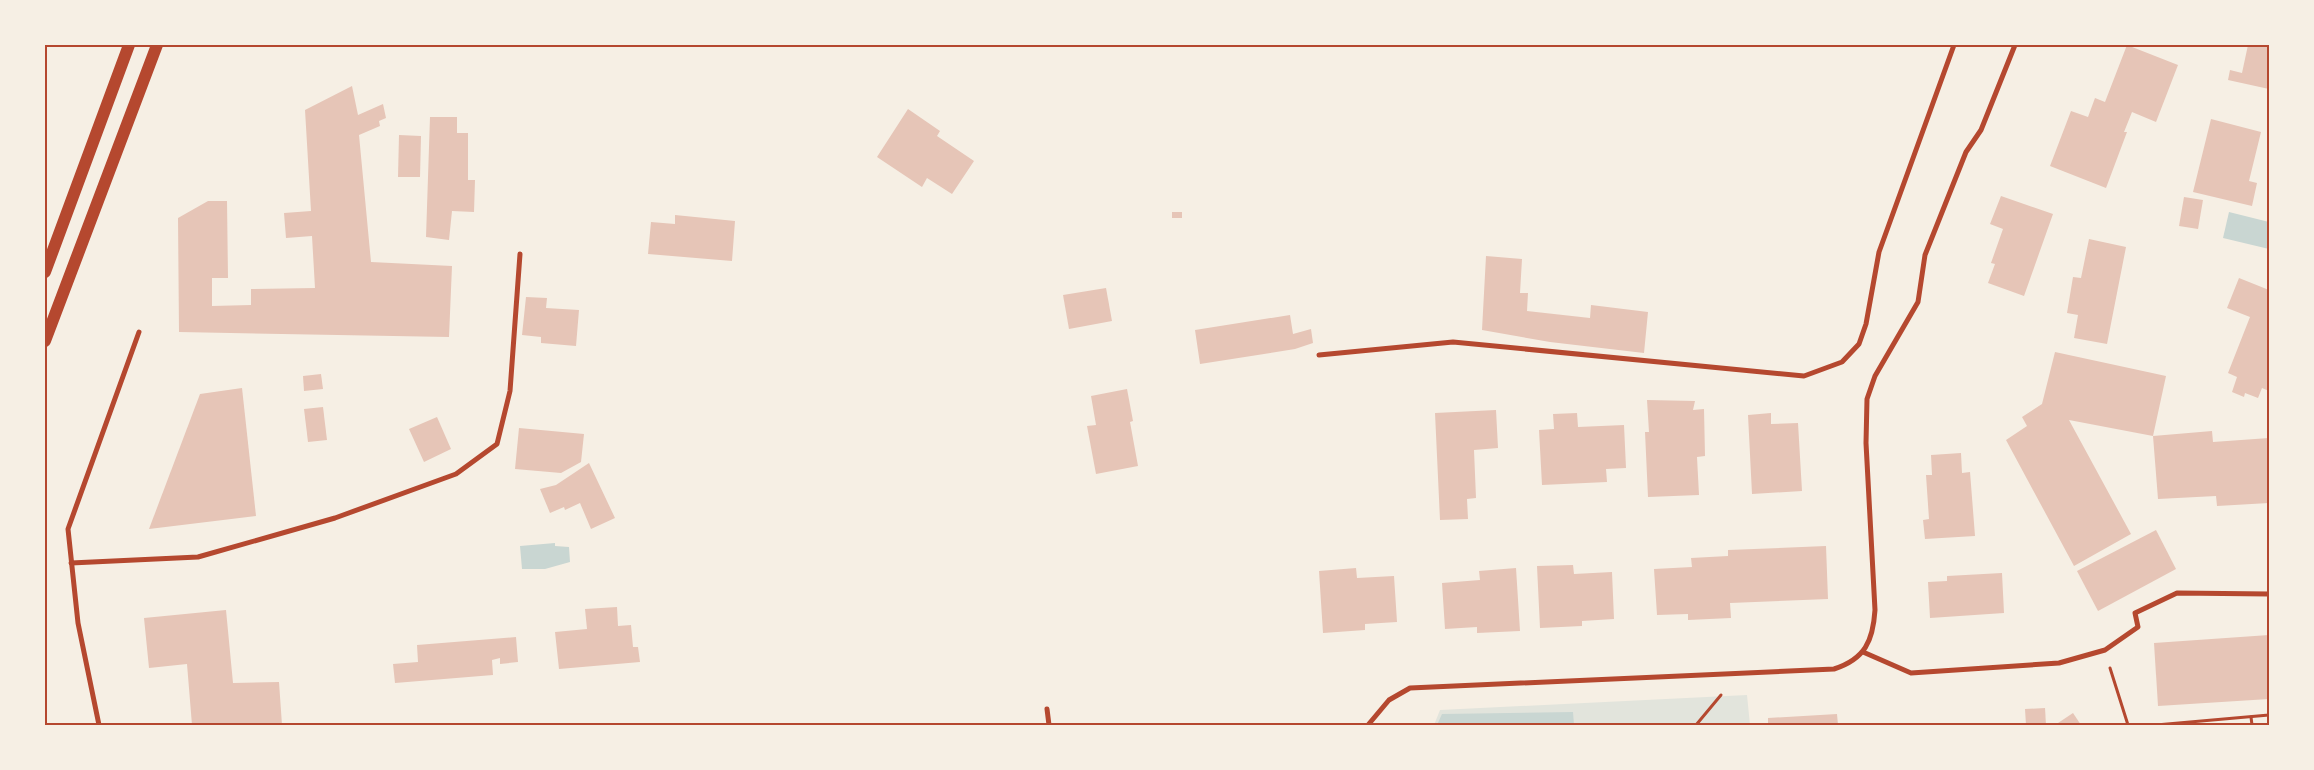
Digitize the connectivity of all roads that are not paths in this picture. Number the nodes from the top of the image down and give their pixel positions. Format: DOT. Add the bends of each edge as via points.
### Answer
graph roads {
  1 [pos="129,45"];
  2 [pos="157,45"];
  3 [pos="1954,45"];
  4 [pos="2015,45"];
  5 [pos="520,254"];
  6 [pos="45,272"];
  7 [pos="139,332"];
  8 [pos="45,341"];
  9 [pos="1319,355"];
  10 [pos="71,563"];
  11 [pos="2269,594"];
  12 [pos="1863,652"];
  13 [pos="1047,709"];
  14 [pos="99,725"];
  15 [pos="1049,725"];
  16 [pos="1368,725"];
  1 -- 6 [label="main road"];
  2 -- 8 [label="main road"];
  3 -- 9 [label="street" via="1879,252 1866,324 1859,344 1842,362 1804,376 1453,342"];
  4 -- 12 [label="street" via="1981,130 1966,152 1925,255 1918,302 1875,376 1866,398 1876,610 1874,631"];
  5 -- 10 [label="street" via="510,391 497,444 456,474 335,518 198,557"];
  7 -- 10 [label="street" via="68,529"];
  10 -- 14 [label="street" via="78,623"];
  11 -- 12 [label="street" via="2177,594 2134,613 2138,627 2105,650 2059,663 1911,673"];
  12 -- 16 [label="street" via="1850,664 1834,669 1410,688 1389,700"];
  13 -- 15 [label="street"];
}
